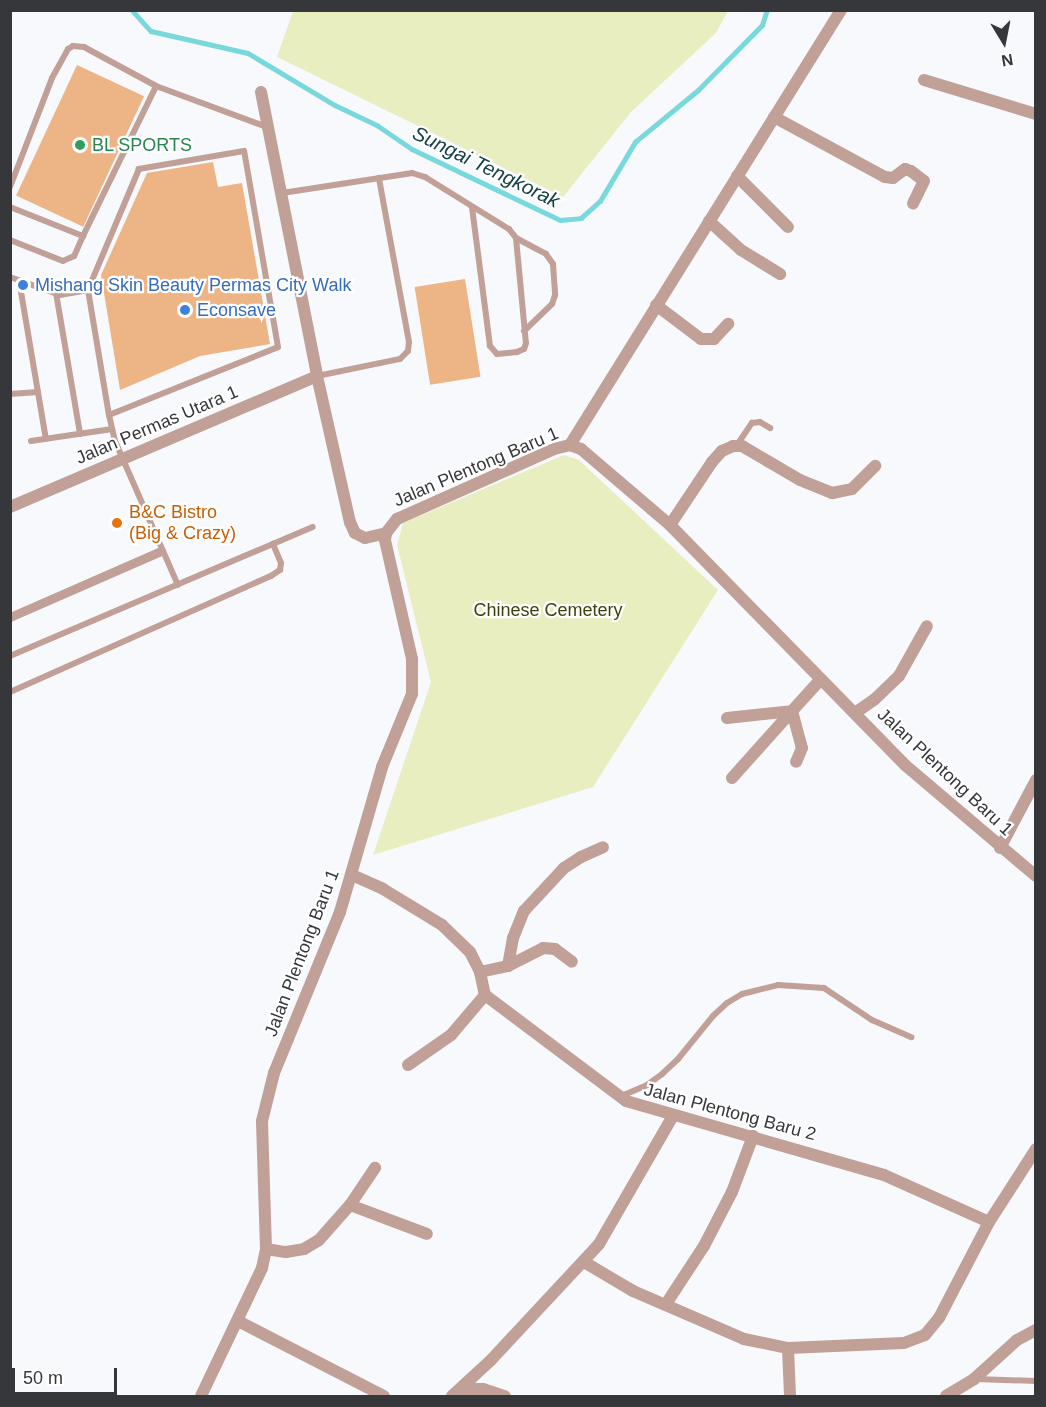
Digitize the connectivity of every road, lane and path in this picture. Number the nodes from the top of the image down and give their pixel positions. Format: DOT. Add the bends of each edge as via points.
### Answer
graph roads {
  1 [pos="840,10"];
  2 [pos="924,80"];
  3 [pos="156,86"];
  4 [pos="261,93"];
  5 [pos="1035,114"];
  6 [pos="774,117"];
  7 [pos="270,128"];
  8 [pos="737,176"];
  9 [pos="379,178"];
  10 [pos="10,187"];
  11 [pos="282,193"];
  12 [pos="913,204"];
  13 [pos="10,207"];
  14 [pos="472,208"];
  15 [pos="709,221"];
  16 [pos="788,227"];
  17 [pos="83,236"];
  18 [pos="516,238"];
  19 [pos="10,240"];
  20 [pos="780,274"];
  21 [pos="10,277"];
  22 [pos="19,280"];
  23 [pos="88,290"];
  24 [pos="56,294"];
  25 [pos="656,305"];
  26 [pos="728,324"];
  27 [pos="525,331"];
  28 [pos="317,376"];
  29 [pos="38,392"];
  30 [pos="10,394"];
  31 [pos="109,415"];
  32 [pos="770,428"];
  33 [pos="112,429"];
  34 [pos="80,434"];
  35 [pos="46,439"];
  36 [pos="31,441"];
  37 [pos="570,445"];
  38 [pos="737,445"];
  39 [pos="122,459"];
  40 [pos="875,466"];
  41 [pos="11,504"];
  42 [pos="670,525"];
  43 [pos="313,527"];
  44 [pos="386,533"];
  45 [pos="273,544"];
  46 [pos="161,551"];
  47 [pos="178,585"];
  48 [pos="10,617"];
  49 [pos="927,626"];
  50 [pos="10,656"];
  51 [pos="821,679"];
  52 [pos="10,692"];
  53 [pos="792,711"];
  54 [pos="855,713"];
  55 [pos="727,718"];
  56 [pos="796,762"];
  57 [pos="732,778"];
  58 [pos="1035,780"];
  59 [pos="603,847"];
  60 [pos="1000,848"];
  61 [pos="352,875"];
  62 [pos="1035,876"];
  63 [pos="572,962"];
  64 [pos="508,966"];
  65 [pos="480,972"];
  66 [pos="485,995"];
  67 [pos="911,1037"];
  68 [pos="408,1065"];
  69 [pos="618,1097"];
  70 [pos="673,1116"];
  71 [pos="753,1136"];
  72 [pos="1035,1149"];
  73 [pos="375,1168"];
  74 [pos="350,1205"];
  75 [pos="989,1222"];
  76 [pos="427,1234"];
  77 [pos="266,1250"];
  78 [pos="584,1262"];
  79 [pos="666,1304"];
  80 [pos="238,1320"];
  81 [pos="1035,1330"];
  82 [pos="788,1352"];
  83 [pos="974,1379"];
  84 [pos="1035,1381"];
  85 [pos="456,1393"];
  86 [pos="368,1394"];
  87 [pos="201,1396"];
  88 [pos="384,1396"];
  89 [pos="505,1396"];
  90 [pos="790,1396"];
  91 [pos="950,1396"];
  1 -- 6 [label="street"];
  2 -- 5 [label="street"];
  3 -- 7 [label="lane"];
  3 -- 10 [label="lane" via="84,47 68,49 52,78"];
  3 -- 17 [label="lane"];
  4 -- 7 [label="street"];
  6 -- 8 [label="street"];
  6 -- 12 [label="street" via="885,177 893,178 905,169 912,171 924,181"];
  7 -- 11 [label="street"];
  8 -- 15 [label="street"];
  8 -- 16 [label="street"];
  9 -- 11 [label="lane"];
  9 -- 14 [label="lane" via="412,173 425,177"];
  9 -- 28 [label="lane" via="408,351 400,359"];
  11 -- 28 [label="street"];
  13 -- 17 [label="lane"];
  14 -- 18 [label="lane" via="509,229"];
  14 -- 27 [label="lane" via="492,352 524,349"];
  15 -- 20 [label="street" via="741,250"];
  15 -- 25 [label="street"];
  17 -- 19 [label="lane" via="74,256 63,261"];
  18 -- 27 [label="lane"];
  18 -- 27 [label="lane" via="546,254 553,264 552,304"];
  21 -- 22 [label="lane"];
  22 -- 24 [label="lane"];
  22 -- 29 [label="lane"];
  23 -- 24 [label="lane"];
  23 -- 31 [label="lane"];
  23 -- 31 [label="lane" via="139,169 244,151 278,347"];
  24 -- 34 [label="lane"];
  25 -- 26 [label="street" via="701,339 714,339"];
  25 -- 37 [label="street"];
  28 -- 39 [label="street, Jalan Permas Utara 1"];
  28 -- 44 [label="street" via="350,522 355,532 365,538"];
  29 -- 30 [label="lane"];
  29 -- 35 [label="lane"];
  31 -- 33 [label="lane"];
  32 -- 38 [label="lane" via="760,422 752,423"];
  33 -- 34 [label="lane"];
  33 -- 39 [label="lane"];
  34 -- 35 [label="lane"];
  35 -- 36 [label="lane"];
  37 -- 42 [label="street, Jalan Plentong Baru 1" via="581,448"];
  37 -- 44 [label="street, Jalan Plentong Baru 1" via="414,510 397,519"];
  38 -- 40 [label="street" via="832,493 852,489"];
  38 -- 42 [label="street" via="722,451 712,462"];
  39 -- 41 [label="street, Jalan Permas Utara 1"];
  39 -- 46 [label="lane"];
  42 -- 51 [label="street, Jalan Plentong Baru 1"];
  43 -- 45 [label="lane"];
  44 -- 61 [label="street, Jalan Plentong Baru 1" via="414,684 374,792"];
  45 -- 47 [label="lane"];
  45 -- 52 [label="lane" via="281,566 271,576"];
  46 -- 47 [label="lane"];
  46 -- 48 [label="street"];
  47 -- 50 [label="lane"];
  49 -- 54 [label="street" via="899,676"];
  51 -- 53 [label="street"];
  51 -- 54 [label="street, Jalan Plentong Baru 1"];
  53 -- 55 [label="street"];
  53 -- 56 [label="street" via="802,748"];
  53 -- 57 [label="street"];
  54 -- 60 [label="street, Jalan Plentong Baru 1" via="905,765"];
  58 -- 60 [label="street"];
  59 -- 64 [label="street" via="564,868 524,911 513,938"];
  60 -- 62 [label="street, Jalan Plentong Baru 1"];
  61 -- 65 [label="street" via="442,925 470,952"];
  61 -- 77 [label="street, Jalan Plentong Baru 1" via="274,1073 262,1121"];
  63 -- 64 [label="street" via="555,949 543,948"];
  64 -- 65 [label="street"];
  65 -- 66 [label="street"];
  66 -- 68 [label="street" via="451,1035"];
  66 -- 69 [label="street, Jalan Plentong Baru 2"];
  67 -- 69 [label="lane" via="872,1020 824,987 778,985 742,994 727,1003 662,1074"];
  69 -- 70 [label="street, Jalan Plentong Baru 2"];
  70 -- 71 [label="street, Jalan Plentong Baru 2"];
  70 -- 78 [label="street" via="599,1244"];
  71 -- 75 [label="street, Jalan Plentong Baru 2" via="884,1175"];
  71 -- 79 [label="street" via="732,1192"];
  72 -- 75 [label="street"];
  73 -- 74 [label="street"];
  74 -- 76 [label="street"];
  74 -- 77 [label="street" via="319,1240 304,1249"];
  75 -- 82 [label="street" via="963,1276 926,1335 904,1343"];
  77 -- 80 [label="street, Jalan Plentong Baru 1"];
  78 -- 79 [label="street"];
  78 -- 85 [label="street"];
  79 -- 82 [label="street" via="744,1339"];
  80 -- 86 [label="street"];
  80 -- 87 [label="street, Jalan Plentong Baru 1"];
  81 -- 83 [label="street"];
  82 -- 90 [label="street"];
  83 -- 84 [label="lane"];
  83 -- 91 [label="street"];
  85 -- 89 [label="street" via="483,1389"];
  86 -- 88 [label="street"];
}
